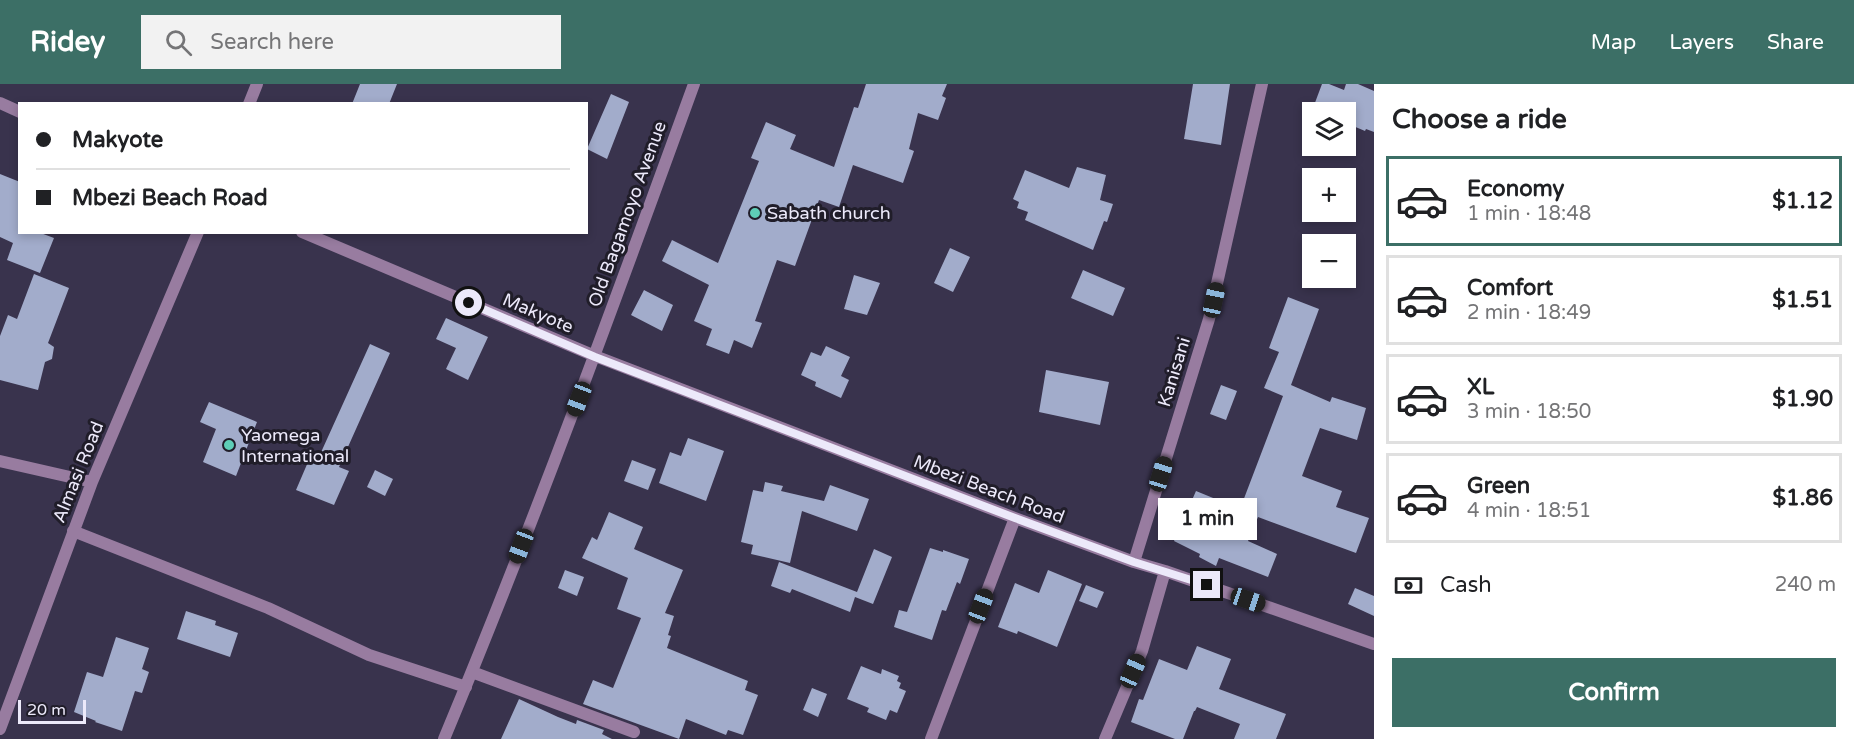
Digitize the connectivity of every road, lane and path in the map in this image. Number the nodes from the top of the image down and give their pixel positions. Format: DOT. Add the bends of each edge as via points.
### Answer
graph roads {
  1 [pos="257,84"];
  2 [pos="694,84"];
  3 [pos="1262,84"];
  4 [pos="250,102"];
  5 [pos="0,103"];
  6 [pos="18,111"];
  7 [pos="197,234"];
  8 [pos="307,234"];
  9 [pos="595,357"];
  10 [pos="0,461"];
  11 [pos="92,482"];
  12 [pos="1015,518"];
  13 [pos="73,531"];
  14 [pos="1134,562"];
  15 [pos="1165,571"];
  16 [pos="1374,644"];
  17 [pos="472,672"];
  18 [pos="466,687"];
  19 [pos="0,729"];
  20 [pos="633,732"];
  21 [pos="444,739"];
  22 [pos="931,739"];
  23 [pos="1105,739"];
  1 -- 4 [label="street"];
  2 -- 9 [label="street, Old Bagamoyo Avenue"];
  3 -- 14 [label="street, Kanisani" via="1209,319"];
  5 -- 6 [label="street"];
  7 -- 11 [label="street, Almasi Road"];
  8 -- 9 [label="street, Makyote"];
  9 -- 12 [label="street, Mbezi Beach Road"];
  9 -- 17 [label="street, Old Bagamoyo Avenue"];
  10 -- 11 [label="street"];
  11 -- 13 [label="street, Almasi Road"];
  12 -- 14 [label="street, Mbezi Beach Road"];
  12 -- 22 [label="street"];
  13 -- 18 [label="street" via="268,608 369,656"];
  13 -- 19 [label="street, Almasi Road"];
  14 -- 15 [label="street, Mbezi Beach Road"];
  15 -- 16 [label="street, Mbezi Beach Road"];
  15 -- 23 [label="street" via="1142,651"];
  17 -- 18 [label="street, Old Bagamoyo Avenue"];
  17 -- 20 [label="street"];
  18 -- 21 [label="street, Old Bagamoyo Avenue"];
}
